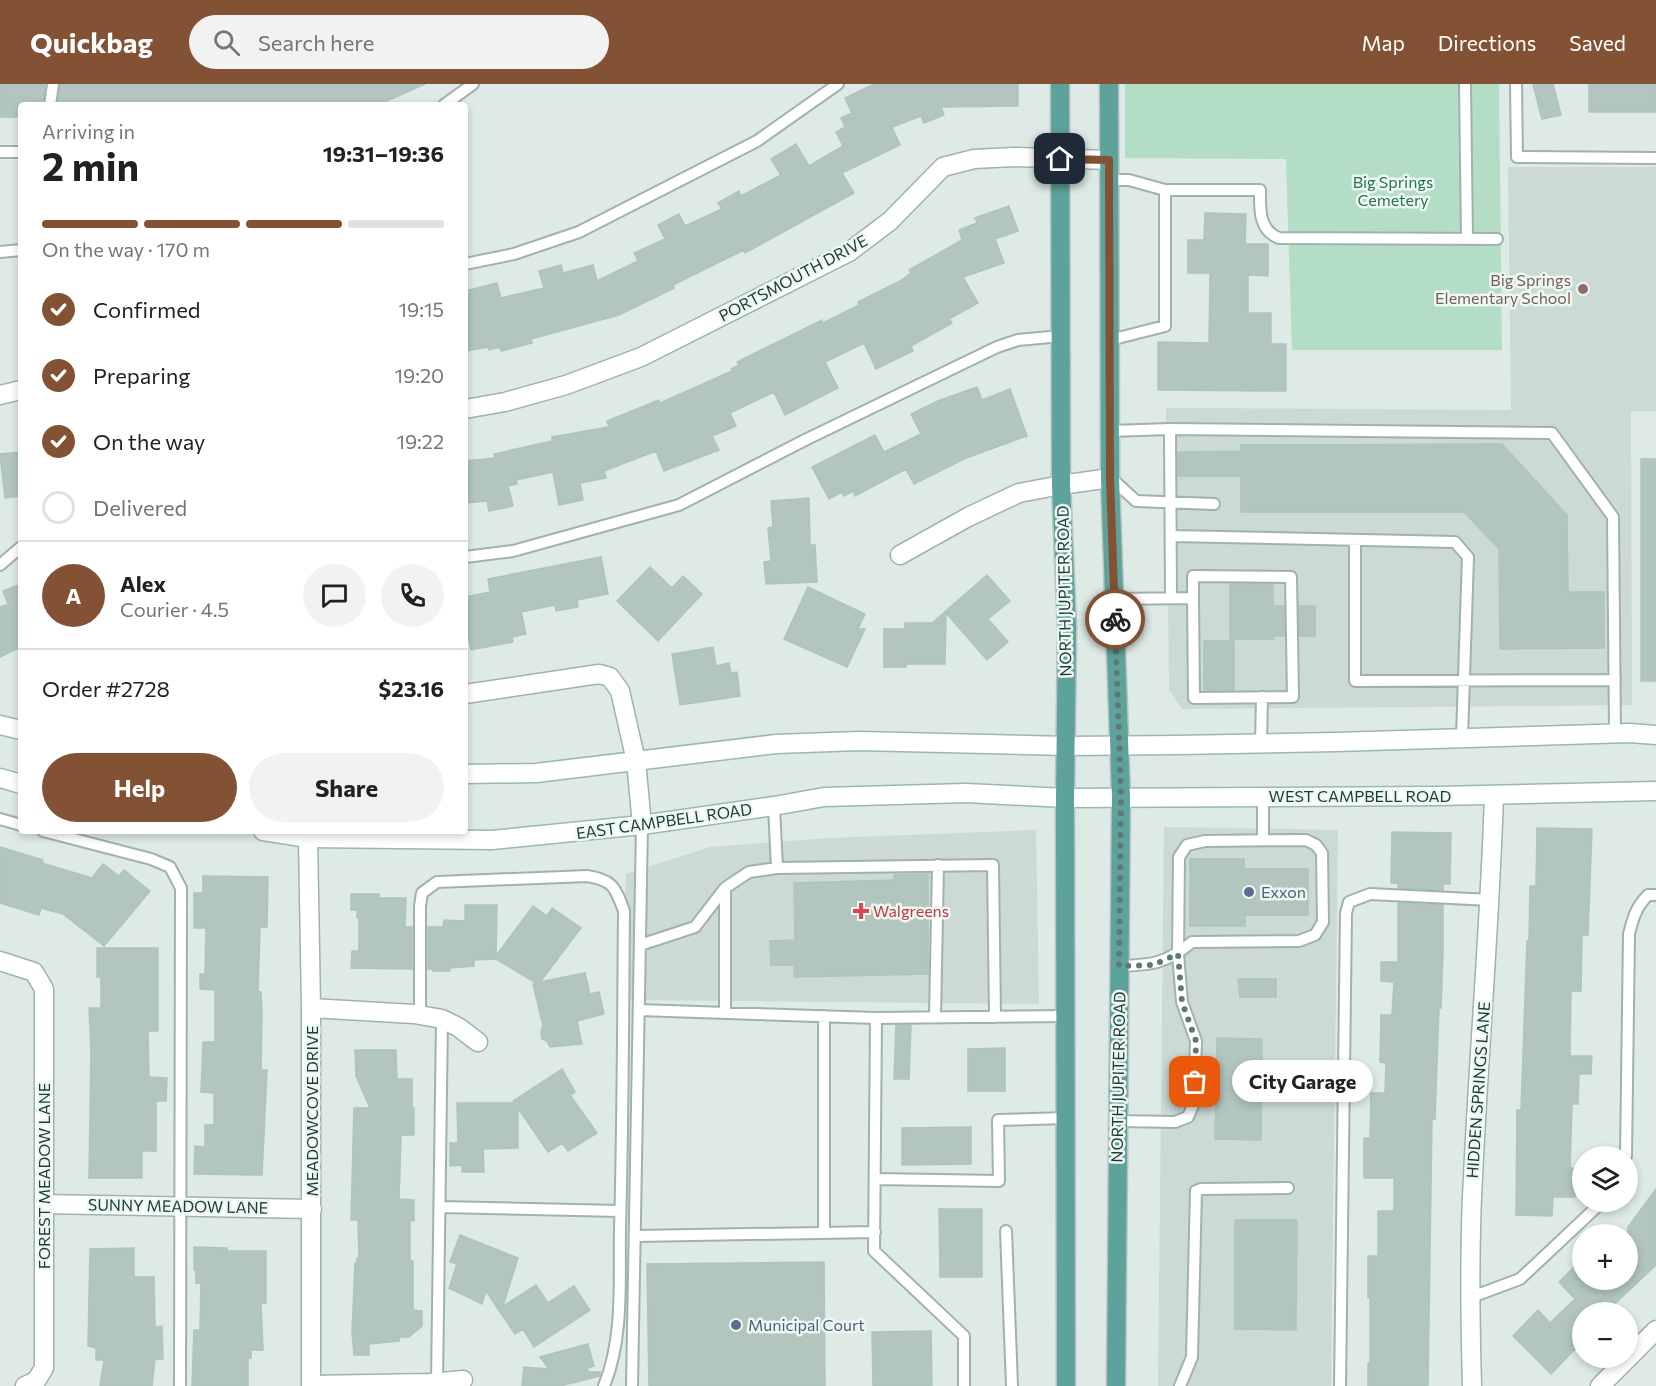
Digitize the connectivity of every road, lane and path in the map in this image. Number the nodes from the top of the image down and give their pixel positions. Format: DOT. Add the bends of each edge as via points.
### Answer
graph roads {
  1 [pos="53,84"];
  2 [pos="473,84"];
  3 [pos="838,84"];
  4 [pos="1060,84"];
  5 [pos="1108,84"];
  6 [pos="1465,84"];
  7 [pos="1516,84"];
  8 [pos="50,102"];
  9 [pos="448,102"];
  10 [pos="0,152"];
  11 [pos="18,152"];
  12 [pos="1656,158"];
  13 [pos="1060,159"];
  14 [pos="1109,160"];
  15 [pos="1109,180"];
  16 [pos="1166,190"];
  17 [pos="1467,239"];
  18 [pos="1497,239"];
  19 [pos="18,250"];
  20 [pos="0,252"];
  21 [pos="468,263"];
  22 [pos="1061,336"];
  23 [pos="1110,340"];
  24 [pos="18,391"];
  25 [pos="0,395"];
  26 [pos="468,408"];
  27 [pos="1170,429"];
  28 [pos="1110,431"];
  29 [pos="1110,478"];
  30 [pos="1061,484"];
  31 [pos="1172,502"];
  32 [pos="1214,504"];
  33 [pos="1172,536"];
  34 [pos="1355,540"];
  35 [pos="18,550"];
  36 [pos="900,555"];
  37 [pos="468,557"];
  38 [pos="0,565"];
  39 [pos="1171,598"];
  40 [pos="1193,598"];
  41 [pos="1114,599"];
  42 [pos="1615,680"];
  43 [pos="1464,681"];
  44 [pos="468,694"];
  45 [pos="1262,697"];
  46 [pos="1615,734"];
  47 [pos="1656,735"];
  48 [pos="1462,737"];
  49 [pos="1261,743"];
  50 [pos="1119,744"];
  51 [pos="1066,746"];
  52 [pos="636,761"];
  53 [pos="468,774"];
  54 [pos="0,778"];
  55 [pos="18,783"];
  56 [pos="1656,790"];
  57 [pos="1494,795"];
  58 [pos="1263,796"];
  59 [pos="1121,797"];
  60 [pos="1065,798"];
  61 [pos="774,806"];
  62 [pos="0,819"];
  63 [pos="18,824"];
  64 [pos="642,825"];
  65 [pos="55,834"];
  66 [pos="282,834"];
  67 [pos="308,838"];
  68 [pos="1263,840"];
  69 [pos="938,865"];
  70 [pos="777,868"];
  71 [pos="725,888"];
  72 [pos="1656,894"];
  73 [pos="1491,900"];
  74 [pos="640,945"];
  75 [pos="1178,954"];
  76 [pos="0,961"];
  77 [pos="1119,966"];
  78 [pos="311,1008"];
  79 [pos="639,1010"];
  80 [pos="725,1013"];
  81 [pos="420,1015"];
  82 [pos="824,1016"];
  83 [pos="1065,1016"];
  84 [pos="935,1017"];
  85 [pos="994,1017"];
  86 [pos="876,1018"];
  87 [pos="442,1019"];
  88 [pos="478,1042"];
  89 [pos="1066,1118"];
  90 [pos="1118,1121"];
  91 [pos="1626,1146"];
  92 [pos="875,1179"];
  93 [pos="1288,1188"];
  94 [pos="44,1204"];
  95 [pos="181,1207"];
  96 [pos="440,1207"];
  97 [pos="312,1209"];
  98 [pos="621,1211"];
  99 [pos="1592,1212"];
  100 [pos="1006,1231"];
  101 [pos="875,1232"];
  102 [pos="824,1233"];
  103 [pos="636,1236"];
  104 [pos="1470,1298"];
  105 [pos="1656,1330"];
  106 [pos="463,1380"];
  107 [pos="437,1383"];
  108 [pos="30,1384"];
  109 [pos="311,1385"];
  110 [pos="180,1386"];
  111 [pos="604,1386"];
  112 [pos="632,1386"];
  113 [pos="964,1386"];
  114 [pos="1012,1386"];
  115 [pos="1066,1386"];
  116 [pos="1116,1386"];
  117 [pos="1180,1386"];
  118 [pos="1340,1386"];
  119 [pos="1472,1386"];
  120 [pos="1600,1386"];
  1 -- 8 [label="lane"];
  2 -- 9 [label="lane"];
  3 -- 21 [label="lane" via="757,141 579,232 514,254"];
  4 -- 13 [label="main road, NORTH JUPITER ROAD"];
  5 -- 14 [label="main road, NORTH JUPITER ROAD"];
  6 -- 17 [label="lane"];
  7 -- 12 [label="lane" via="1517,157"];
  10 -- 11 [label="lane"];
  13 -- 14 [label="street, PORTSMOUTH DRIVE"];
  13 -- 22 [label="main road, NORTH JUPITER ROAD"];
  13 -- 26 [label="street, PORTSMOUTH DRIVE" via="974,159 943,167 890,221 849,252 652,352 566,385"];
  14 -- 15 [label="main road, NORTH JUPITER ROAD"];
  15 -- 16 [label="lane" via="1129,180"];
  15 -- 23 [label="main road, NORTH JUPITER ROAD"];
  16 -- 17 [label="lane" via="1260,190 1260,216 1272,235 1279,238"];
  16 -- 23 [label="lane" via="1166,326"];
  17 -- 18 [label="lane"];
  19 -- 20 [label="lane"];
  22 -- 30 [label="main road, NORTH JUPITER ROAD"];
  22 -- 37 [label="lane" via="1018,340 997,347 679,505 513,551"];
  23 -- 28 [label="main road, NORTH JUPITER ROAD"];
  24 -- 25 [label="street"];
  27 -- 28 [label="lane"];
  27 -- 31 [label="lane"];
  27 -- 42 [label="lane" via="1552,433 1613,517"];
  28 -- 29 [label="main road, NORTH JUPITER ROAD"];
  29 -- 30 [label="street"];
  29 -- 31 [label="lane" via="1136,501"];
  29 -- 41 [label="main road, NORTH JUPITER ROAD"];
  30 -- 36 [label="street" via="1019,493"];
  30 -- 51 [label="main road, NORTH JUPITER ROAD" via="1067,628"];
  31 -- 32 [label="lane"];
  31 -- 33 [label="lane"];
  33 -- 34 [label="lane"];
  33 -- 39 [label="lane"];
  34 -- 43 [label="lane" via="1455,542 1468,557"];
  34 -- 43 [label="lane" via="1355,681"];
  35 -- 38 [label="lane"];
  39 -- 40 [label="lane"];
  39 -- 41 [label="lane"];
  40 -- 45 [label="lane" via="1194,698"];
  40 -- 45 [label="lane" via="1193,576 1291,577 1293,697"];
  41 -- 50 [label="main road, NORTH JUPITER ROAD"];
  42 -- 43 [label="lane"];
  42 -- 46 [label="lane"];
  43 -- 48 [label="lane"];
  44 -- 52 [label="street" via="598,674 610,677 621,691"];
  45 -- 49 [label="lane"];
  46 -- 47 [label="street"];
  46 -- 48 [label="street"];
  48 -- 49 [label="street"];
  49 -- 50 [label="street"];
  50 -- 51 [label="street"];
  50 -- 59 [label="main road, NORTH JUPITER ROAD"];
  51 -- 52 [label="street" via="859,741 788,744"];
  51 -- 60 [label="main road, NORTH JUPITER ROAD"];
  52 -- 53 [label="street" via="536,773"];
  52 -- 64 [label="street"];
  54 -- 55 [label="street"];
  56 -- 57 [label="street, WEST CAMPBELL ROAD"];
  57 -- 58 [label="street, WEST CAMPBELL ROAD"];
  57 -- 73 [label="street, HIDDEN SPRINGS LANE"];
  58 -- 59 [label="street, WEST CAMPBELL ROAD"];
  58 -- 68 [label="lane"];
  59 -- 60 [label="street, WEST CAMPBELL ROAD"];
  59 -- 77 [label="main road, NORTH JUPITER ROAD"];
  60 -- 61 [label="street, EAST CAMPBELL ROAD" via="966,793 824,796"];
  60 -- 83 [label="main road, NORTH JUPITER ROAD"];
  61 -- 64 [label="street, EAST CAMPBELL ROAD"];
  61 -- 70 [label="lane"];
  62 -- 63 [label="lane"];
  64 -- 67 [label="street, EAST CAMPBELL ROAD" via="492,840"];
  64 -- 74 [label="lane"];
  65 -- 95 [label="lane" via="170,867 181,888"];
  66 -- 67 [label="street, EAST CAMPBELL ROAD"];
  67 -- 78 [label="street, MEADOWCOVE DRIVE"];
  68 -- 75 [label="lane" via="1187,845 1179,857"];
  68 -- 75 [label="lane" via="1306,840 1316,844 1322,853 1323,922 1315,935 1299,941 1192,942"];
  69 -- 70 [label="lane"];
  69 -- 84 [label="lane"];
  69 -- 85 [label="lane" via="993,865"];
  70 -- 71 [label="lane" via="749,872"];
  71 -- 74 [label="lane" via="695,927"];
  71 -- 80 [label="lane"];
  72 -- 91 [label="lane" via="1648,895 1639,904 1629,934"];
  73 -- 104 [label="street, HIDDEN SPRINGS LANE" via="1473,1178"];
  73 -- 118 [label="lane" via="1370,894 1348,902"];
  74 -- 79 [label="lane"];
  75 -- 77 [label="lane" via="1153,965"];
  75 -- 90 [label="lane" via="1182,1002 1196,1041 1194,1103 1188,1118 1175,1122"];
  76 -- 94 [label="street, FOREST MEADOW LANE" via="34,972 44,989"];
  77 -- 90 [label="main road, NORTH JUPITER ROAD"];
  78 -- 81 [label="street"];
  78 -- 97 [label="street, MEADOWCOVE DRIVE"];
  79 -- 80 [label="lane"];
  79 -- 103 [label="lane"];
  80 -- 82 [label="lane"];
  81 -- 87 [label="street"];
  81 -- 98 [label="lane" via="422,893 437,882 587,876 604,879 616,891 624,911"];
  82 -- 86 [label="lane"];
  82 -- 102 [label="lane"];
  83 -- 85 [label="lane"];
  83 -- 89 [label="main road, NORTH JUPITER ROAD"];
  84 -- 85 [label="lane"];
  84 -- 86 [label="lane"];
  86 -- 92 [label="lane"];
  87 -- 88 [label="street"];
  87 -- 96 [label="lane"];
  89 -- 92 [label="lane" via="998,1120 999,1180"];
  89 -- 115 [label="main road, NORTH JUPITER ROAD"];
  90 -- 116 [label="main road, NORTH JUPITER ROAD"];
  92 -- 101 [label="lane"];
  93 -- 117 [label="lane" via="1196,1191 1192,1357"];
  94 -- 95 [label="street, SUNNY MEADOW LANE"];
  94 -- 108 [label="street, FOREST MEADOW LANE" via="44,1368"];
  95 -- 97 [label="street, SUNNY MEADOW LANE"];
  95 -- 110 [label="lane"];
  96 -- 98 [label="lane"];
  96 -- 107 [label="lane"];
  97 -- 109 [label="street, MEADOWCOVE DRIVE"];
  98 -- 111 [label="lane" via="617,1342"];
  99 -- 104 [label="lane" via="1520,1279"];
  100 -- 114 [label="lane"];
  101 -- 102 [label="lane"];
  101 -- 113 [label="lane" via="874,1251 964,1336"];
  102 -- 103 [label="lane"];
  103 -- 112 [label="lane"];
  104 -- 119 [label="street, HIDDEN SPRINGS LANE"];
  105 -- 120 [label="street"];
  106 -- 107 [label="street"];
  107 -- 109 [label="street"];
}
